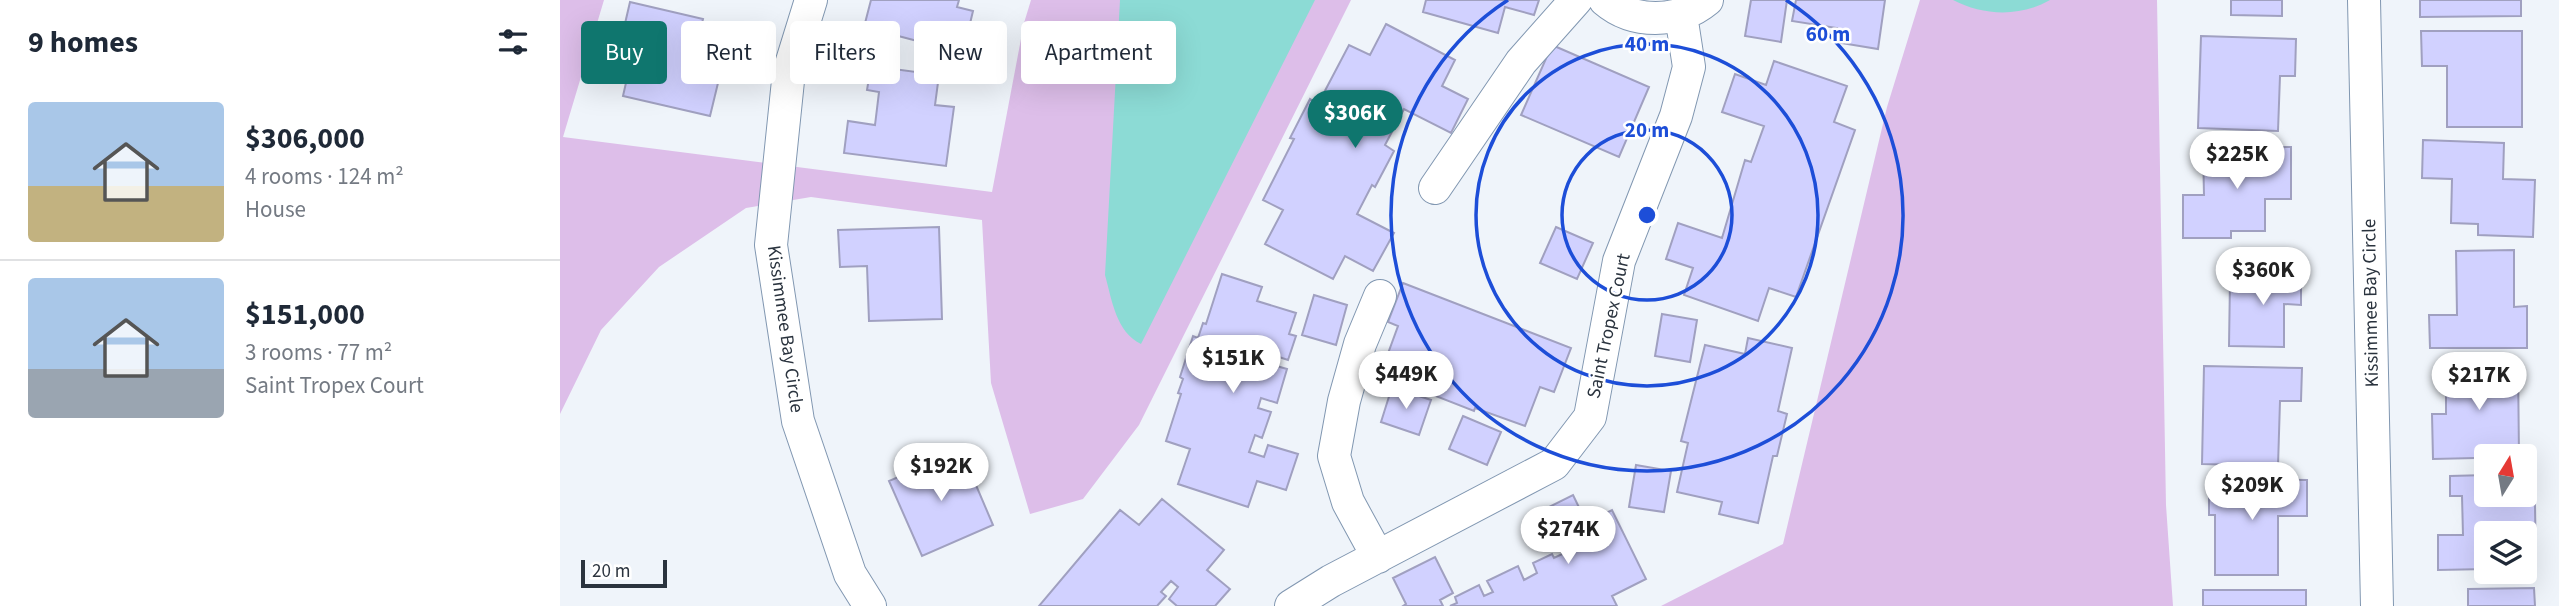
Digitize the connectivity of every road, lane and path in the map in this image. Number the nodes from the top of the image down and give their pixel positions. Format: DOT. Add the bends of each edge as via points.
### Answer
graph roads {
  1 [pos="811,0"];
  2 [pos="1576,0"];
  3 [pos="1605,0"];
  4 [pos="2364,0"];
  5 [pos="1694,7"];
  6 [pos="1435,188"];
  7 [pos="1380,296"];
  8 [pos="1378,556"];
  9 [pos="870,606"];
  10 [pos="1291,606"];
  11 [pos="2377,606"];
  1 -- 9 [label="street, Kissimmee Bay Circle" via="789,71 771,245 798,421 850,573"];
  2 -- 6 [label="street" via="1521,62"];
  3 -- 5 [label="street, Saint Tropex Court" via="1630,15 1656,19"];
  4 -- 11 [label="street, Kissimmee Bay Circle"];
  5 -- 8 [label="street, Saint Tropex Court" via="1689,67 1676,116 1619,261 1590,417 1554,464"];
  7 -- 8 [label="street" via="1343,401 1334,456 1348,502"];
  8 -- 10 [label="street, Saint Tropex Court"];
}
